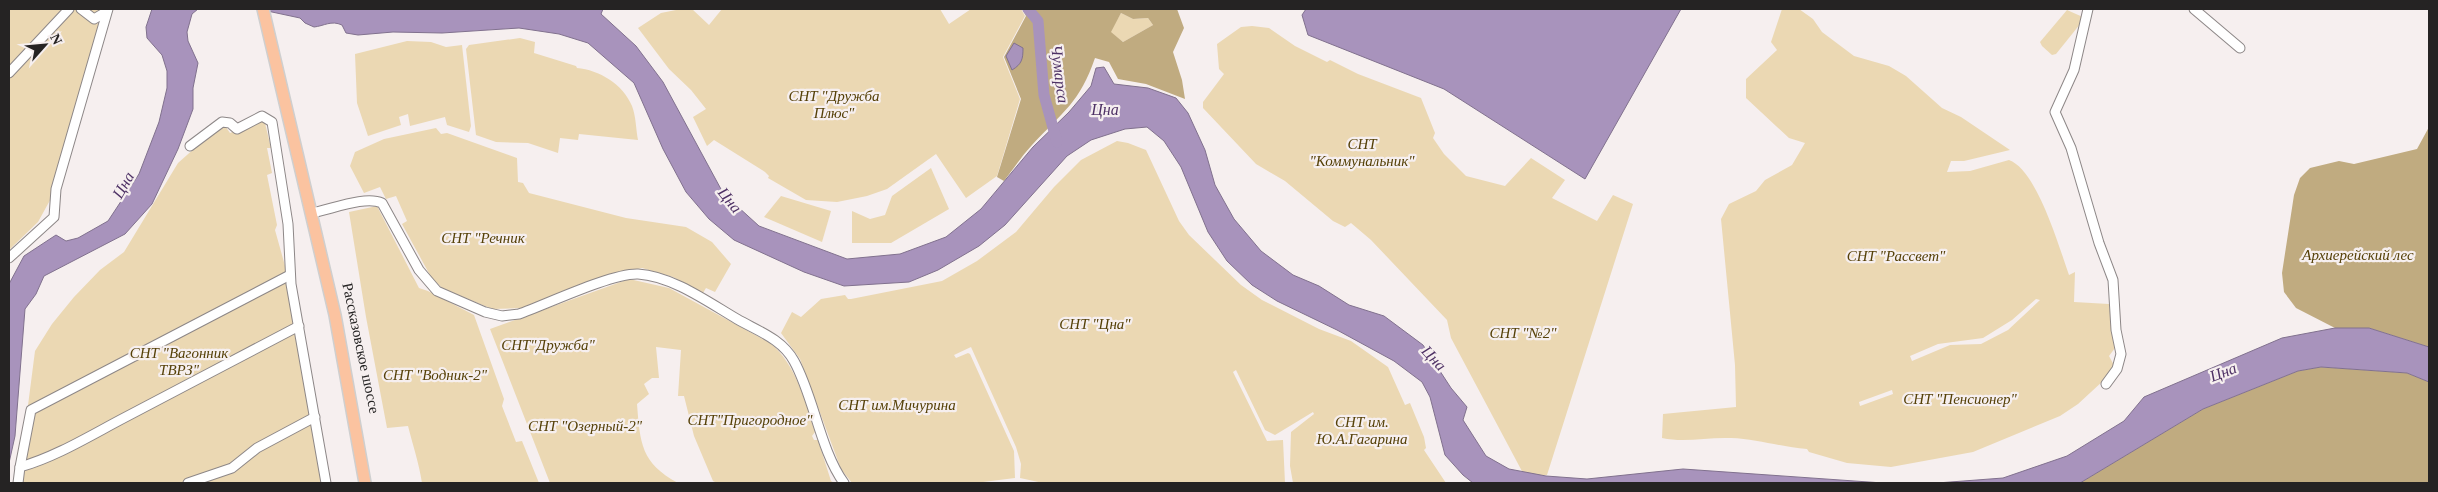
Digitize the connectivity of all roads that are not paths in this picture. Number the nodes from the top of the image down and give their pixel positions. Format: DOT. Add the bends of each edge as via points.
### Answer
graph roads {
  1 [pos="69,9"];
  2 [pos="80,9"];
  3 [pos="263,9"];
  4 [pos="2088,9"];
  5 [pos="2194,9"];
  6 [pos="107,10"];
  7 [pos="2240,48"];
  8 [pos="9,73"];
  9 [pos="190,146"];
  10 [pos="312,217"];
  11 [pos="9,258"];
  12 [pos="290,275"];
  13 [pos="299,326"];
  14 [pos="2106,384"];
  15 [pos="315,417"];
  16 [pos="20,467"];
  17 [pos="18,483"];
  18 [pos="188,483"];
  19 [pos="326,483"];
  20 [pos="365,483"];
  21 [pos="372,483"];
  22 [pos="844,483"];
  1 -- 8 [label="street"];
  2 -- 6 [label="street" via="94,19"];
  3 -- 10 [label="main road, Рассказовское шоссе"];
  4 -- 14 [label="street" via="2074,70 2055,112 2072,148 2113,280 2121,354 2117,369"];
  5 -- 7 [label="street"];
  6 -- 11 [label="street" via="56,189 54,217"];
  9 -- 12 [label="street" via="222,122 230,122 237,129 262,116 272,122 288,224"];
  10 -- 20 [label="main road, Рассказовское шоссе" via="335,315"];
  10 -- 21 [label="main road, Рассказовское шоссе" via="340,305"];
  10 -- 22 [label="street" via="364,200 382,203 430,284 449,297 491,314 519,314 632,274 651,276 698,296 786,349 800,373"];
  12 -- 13 [label="street"];
  12 -- 16 [label="street" via="31,410"];
  13 -- 15 [label="street"];
  13 -- 16 [label="street" via="37,462"];
  15 -- 18 [label="street" via="257,448 232,468"];
  15 -- 19 [label="street"];
  16 -- 17 [label="street"];
}
